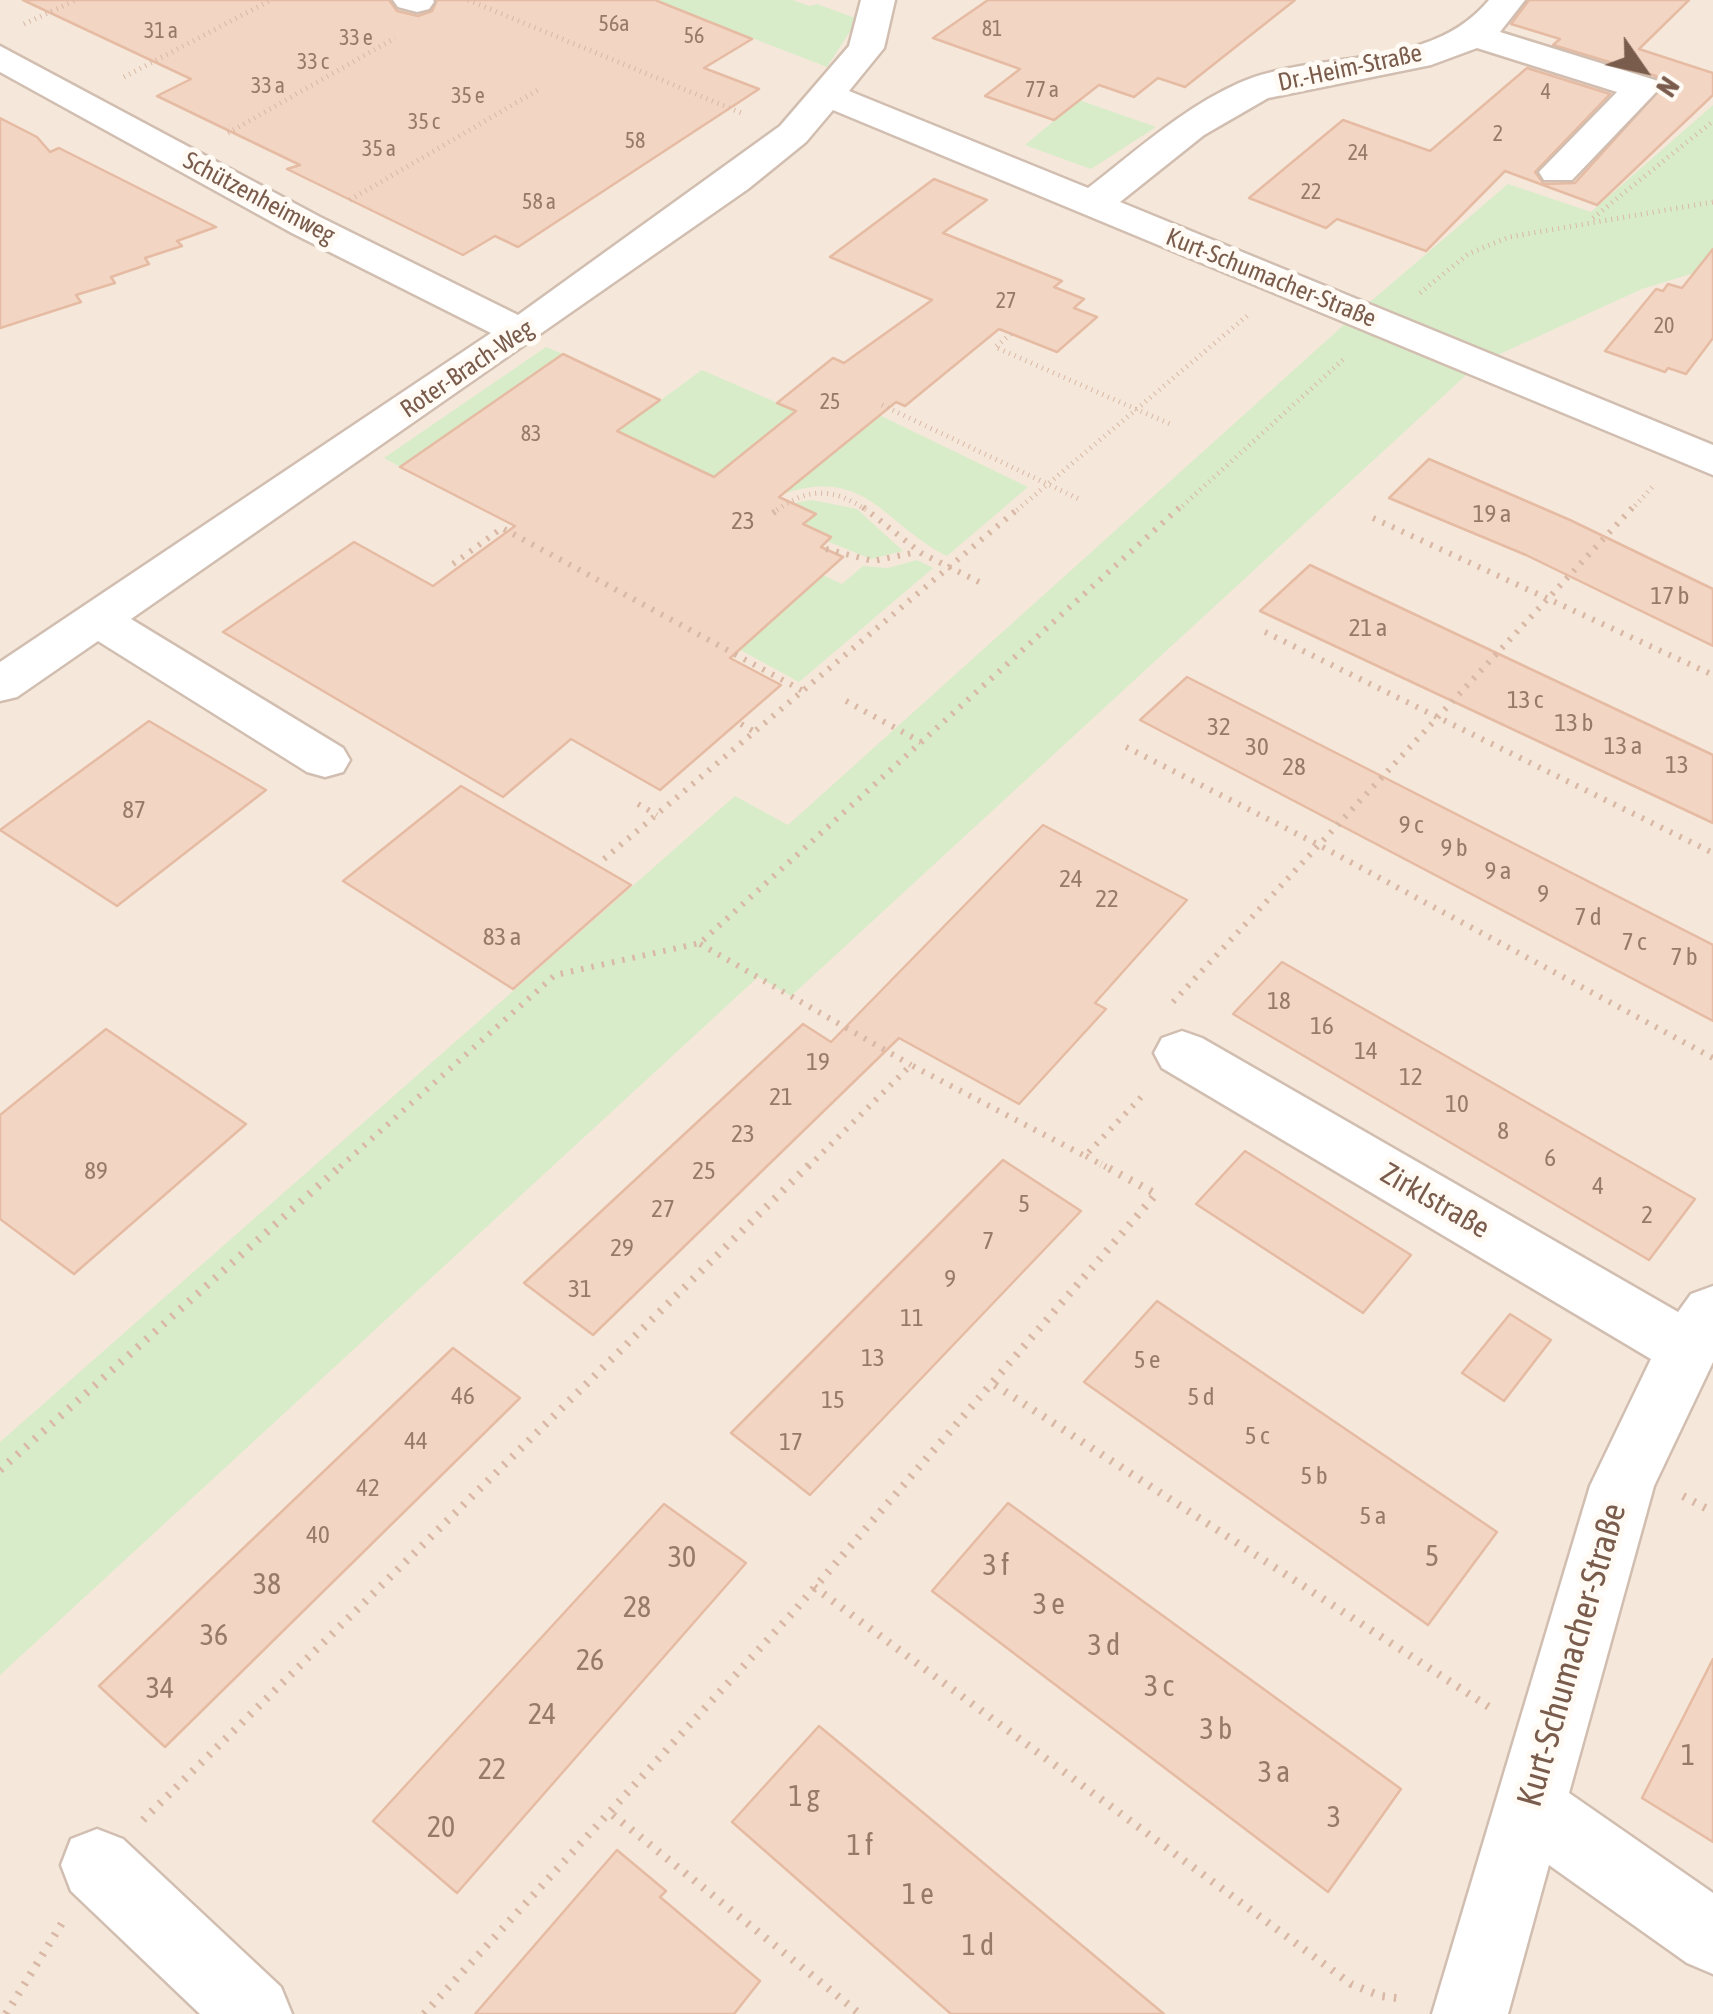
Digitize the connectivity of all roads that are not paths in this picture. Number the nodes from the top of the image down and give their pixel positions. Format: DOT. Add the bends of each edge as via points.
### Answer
graph roads {
  1 [pos="878,0"];
  2 [pos="1508,0"];
  3 [pos="1475,36"];
  4 [pos="8,43"];
  5 [pos="828,95"];
  6 [pos="1558,172"];
  7 [pos="1092,204"];
  8 [pos="521,332"];
  9 [pos="1700,456"];
  10 [pos="98,619"];
  11 [pos="0,686"];
  12 [pos="325,760"];
  13 [pos="1182,1053"];
  14 [pos="1700,1330"];
  15 [pos="1536,1775"];
  16 [pos="97,1865"];
  17 [pos="1713,1937"];
  18 [pos="1444,2007"];
  19 [pos="254,2014"];
  1 -- 5 [label="street, Roter-Brach-Weg" via="866,48"];
  2 -- 3 [label="street, Dr.-Heim-Straße"];
  3 -- 6 [label="street" via="1642,88"];
  3 -- 7 [label="street, Dr.-Heim-Straße" via="1420,55 1258,89 1220,107"];
  4 -- 8 [label="street, Schützenheimweg" via="79,100 306,226"];
  5 -- 7 [label="street, Kurt-Schumacher-Straße"];
  5 -- 8 [label="street, Roter-Brach-Weg" via="794,134"];
  7 -- 9 [label="street, Kurt-Schumacher-Straße"];
  8 -- 10 [label="street, Roter-Brach-Weg"];
  10 -- 11 [label="street, Roter-Brach-Weg"];
  10 -- 12 [label="street"];
  13 -- 14 [label="street, Zirklstraße"];
  14 -- 15 [label="street, Kurt-Schumacher-Straße" via="1622,1486"];
  15 -- 17 [label="street"];
  15 -- 18 [label="street, Kurt-Schumacher-Straße"];
  16 -- 19 [label="street"];
}
